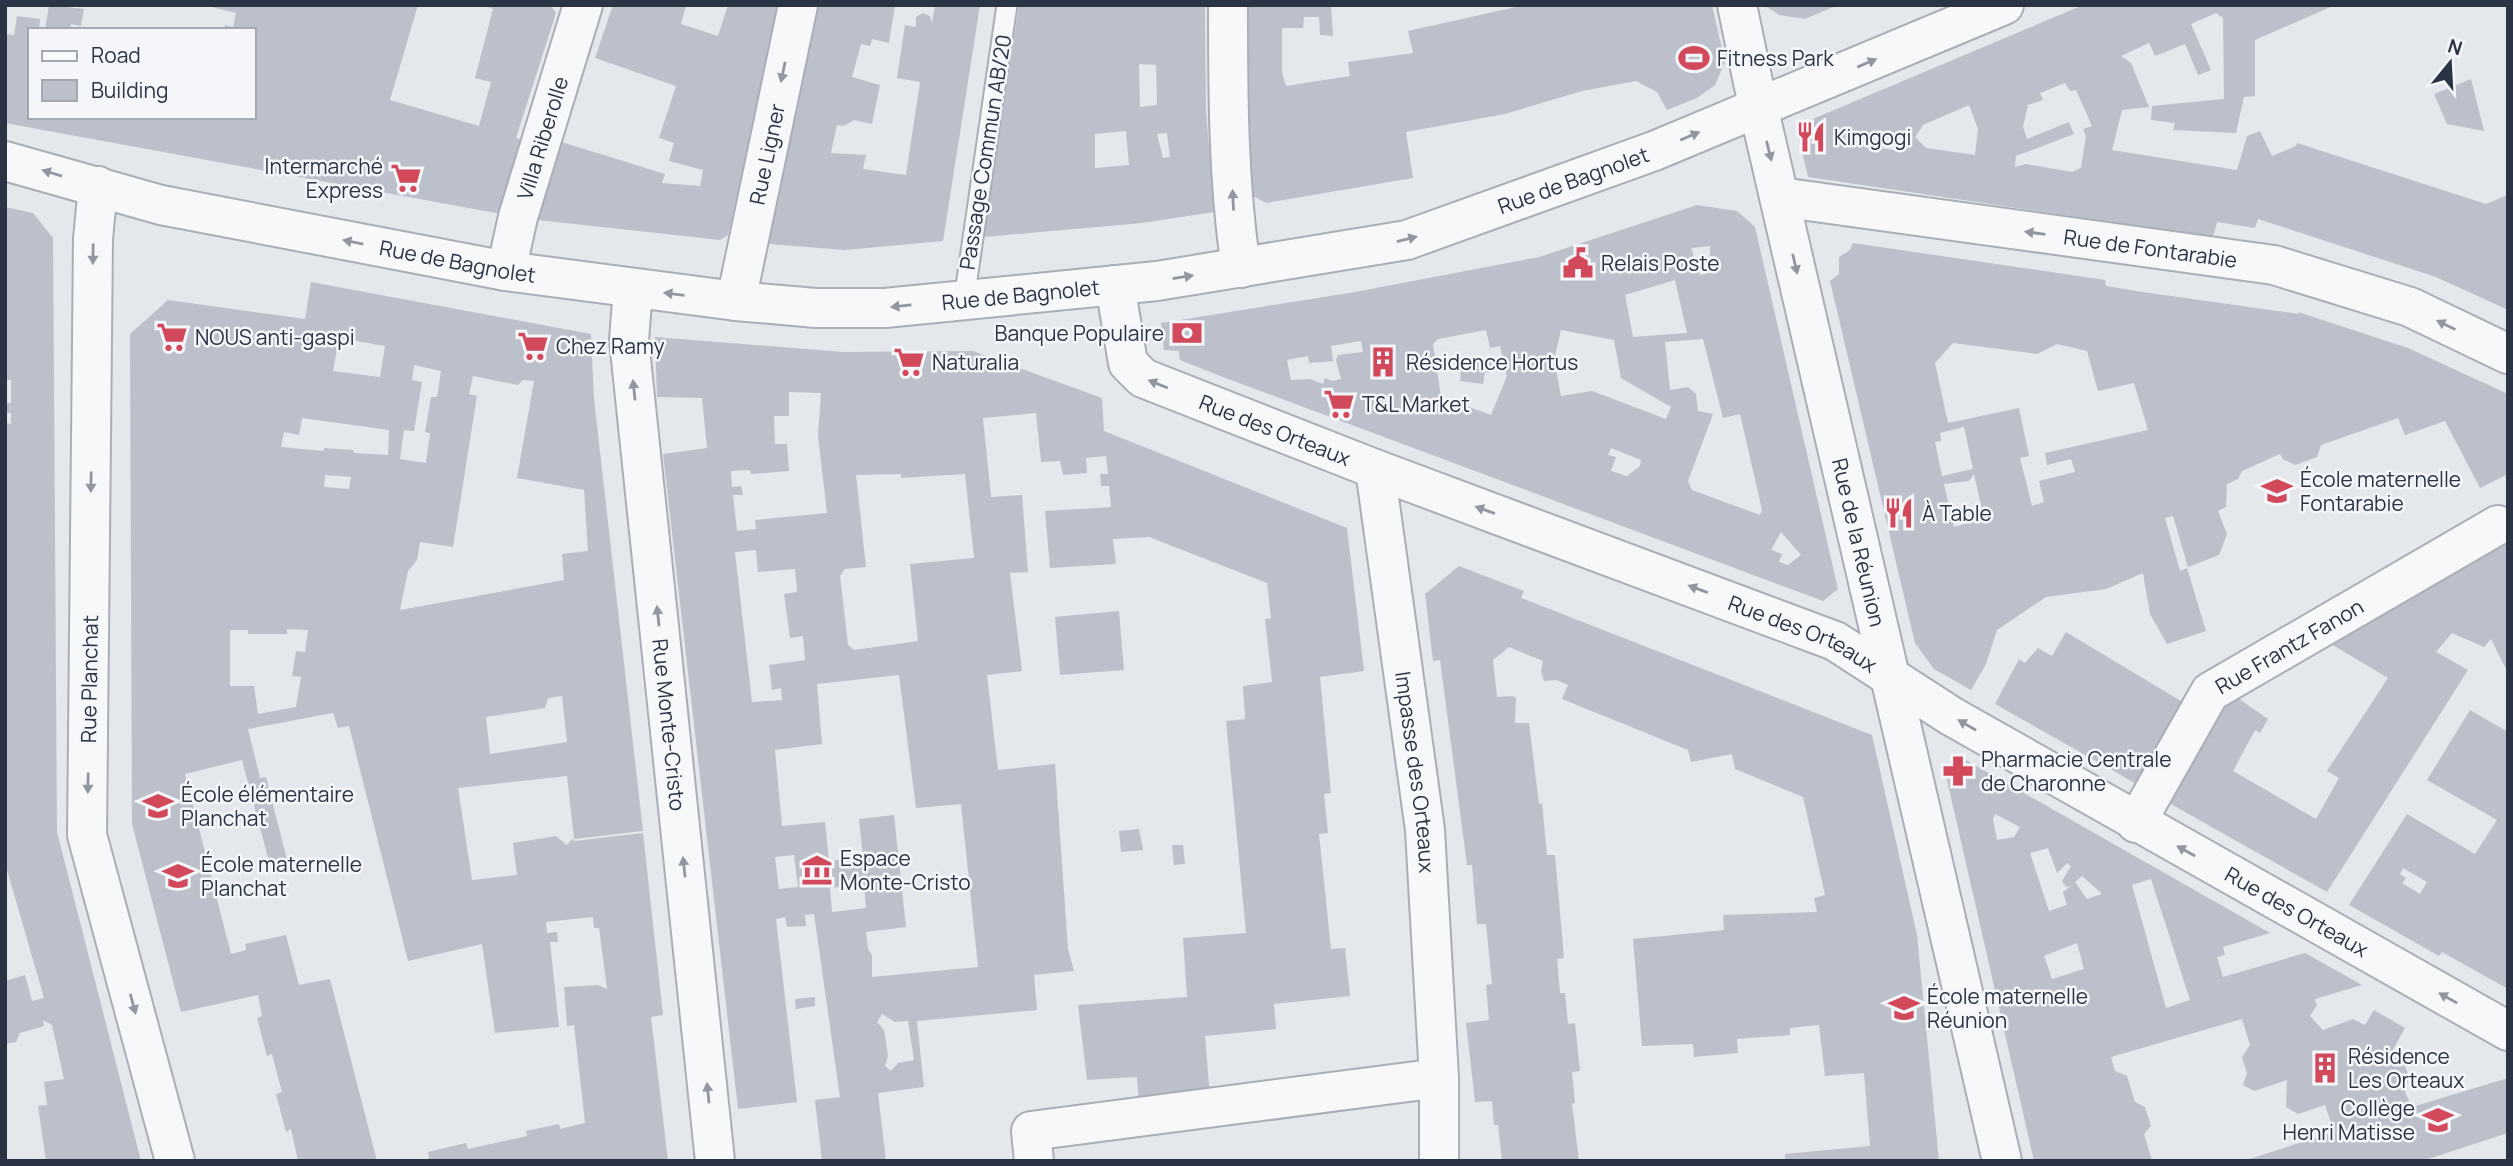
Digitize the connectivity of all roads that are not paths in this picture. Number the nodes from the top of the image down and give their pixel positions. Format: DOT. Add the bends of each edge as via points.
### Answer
graph roads {
  1 [pos="799,5"];
  2 [pos="1007,5"];
  3 [pos="1228,5"];
  4 [pos="1737,5"];
  5 [pos="2004,5"];
  6 [pos="579,8"];
  7 [pos="1758,106"];
  8 [pos="5,161"];
  9 [pos="98,187"];
  10 [pos="1780,197"];
  11 [pos="1241,268"];
  12 [pos="506,271"];
  13 [pos="1115,285"];
  14 [pos="633,289"];
  15 [pos="964,300"];
  16 [pos="736,301"];
  17 [pos="2508,354"];
  18 [pos="1375,470"];
  19 [pos="2498,525"];
  20 [pos="1892,680"];
  21 [pos="2136,824"];
  22 [pos="2508,1031"];
  23 [pos="1439,1078"];
  24 [pos="175,1161"];
  25 [pos="715,1161"];
  26 [pos="1034,1161"];
  27 [pos="1439,1161"];
  28 [pos="2002,1161"];
  1 -- 16 [label="street, Rue Ligner, one-way"];
  2 -- 15 [label="lane, Passage Commun AB/20"];
  11 -- 3 [label="street, one-way" via="1228,93"];
  4 -- 7 [label="street, Rue de la Réunion"];
  7 -- 5 [label="street, Rue de Bagnolet, one-way"];
  6 -- 12 [label="street, Villa Riberolle"];
  7 -- 10 [label="street, Rue de la Réunion, one-way"];
  11 -- 7 [label="street, Rue de Bagnolet, one-way" via="1407,240 1654,151"];
  9 -- 8 [label="street, Rue de Bagnolet, one-way"];
  12 -- 9 [label="street, Rue de Bagnolet, one-way" via="161,205"];
  9 -- 24 [label="street, Rue Planchat, one-way" via="93,239 87,835"];
  17 -- 10 [label="street, Rue de Fontarabie, one-way" via="2410,307 2274,265"];
  10 -- 20 [label="street, Rue de la Réunion, one-way"];
  13 -- 11 [label="street, Rue de Bagnolet, one-way"];
  12 -- 14 [label="street, Rue de Bagnolet"];
  13 -- 15 [label="street, Rue de Bagnolet"];
  18 -- 13 [label="street, Rue des Orteaux, one-way" via="1143,378 1128,363"];
  16 -- 14 [label="street, Rue de Bagnolet, one-way"];
  25 -- 14 [label="street, Rue Monte-Cristo, one-way" via="629,340"];
  15 -- 16 [label="street, Rue de Bagnolet, one-way" via="885,308"];
  20 -- 18 [label="street, Rue des Orteaux, one-way" via="1835,640"];
  18 -- 23 [label="street, Impasse des Orteaux" via="1424,830"];
  19 -- 21 [label="street, Rue Frantz Fanon" via="2210,692"];
  21 -- 20 [label="street, Rue des Orteaux, one-way"];
  20 -- 28 [label="street, Rue de la Réunion"];
  22 -- 21 [label="street, Rue des Orteaux, one-way"];
  23 -- 26 [label="street" via="1031,1131"];
  23 -- 27 [label="street, Impasse des Orteaux"];
}
